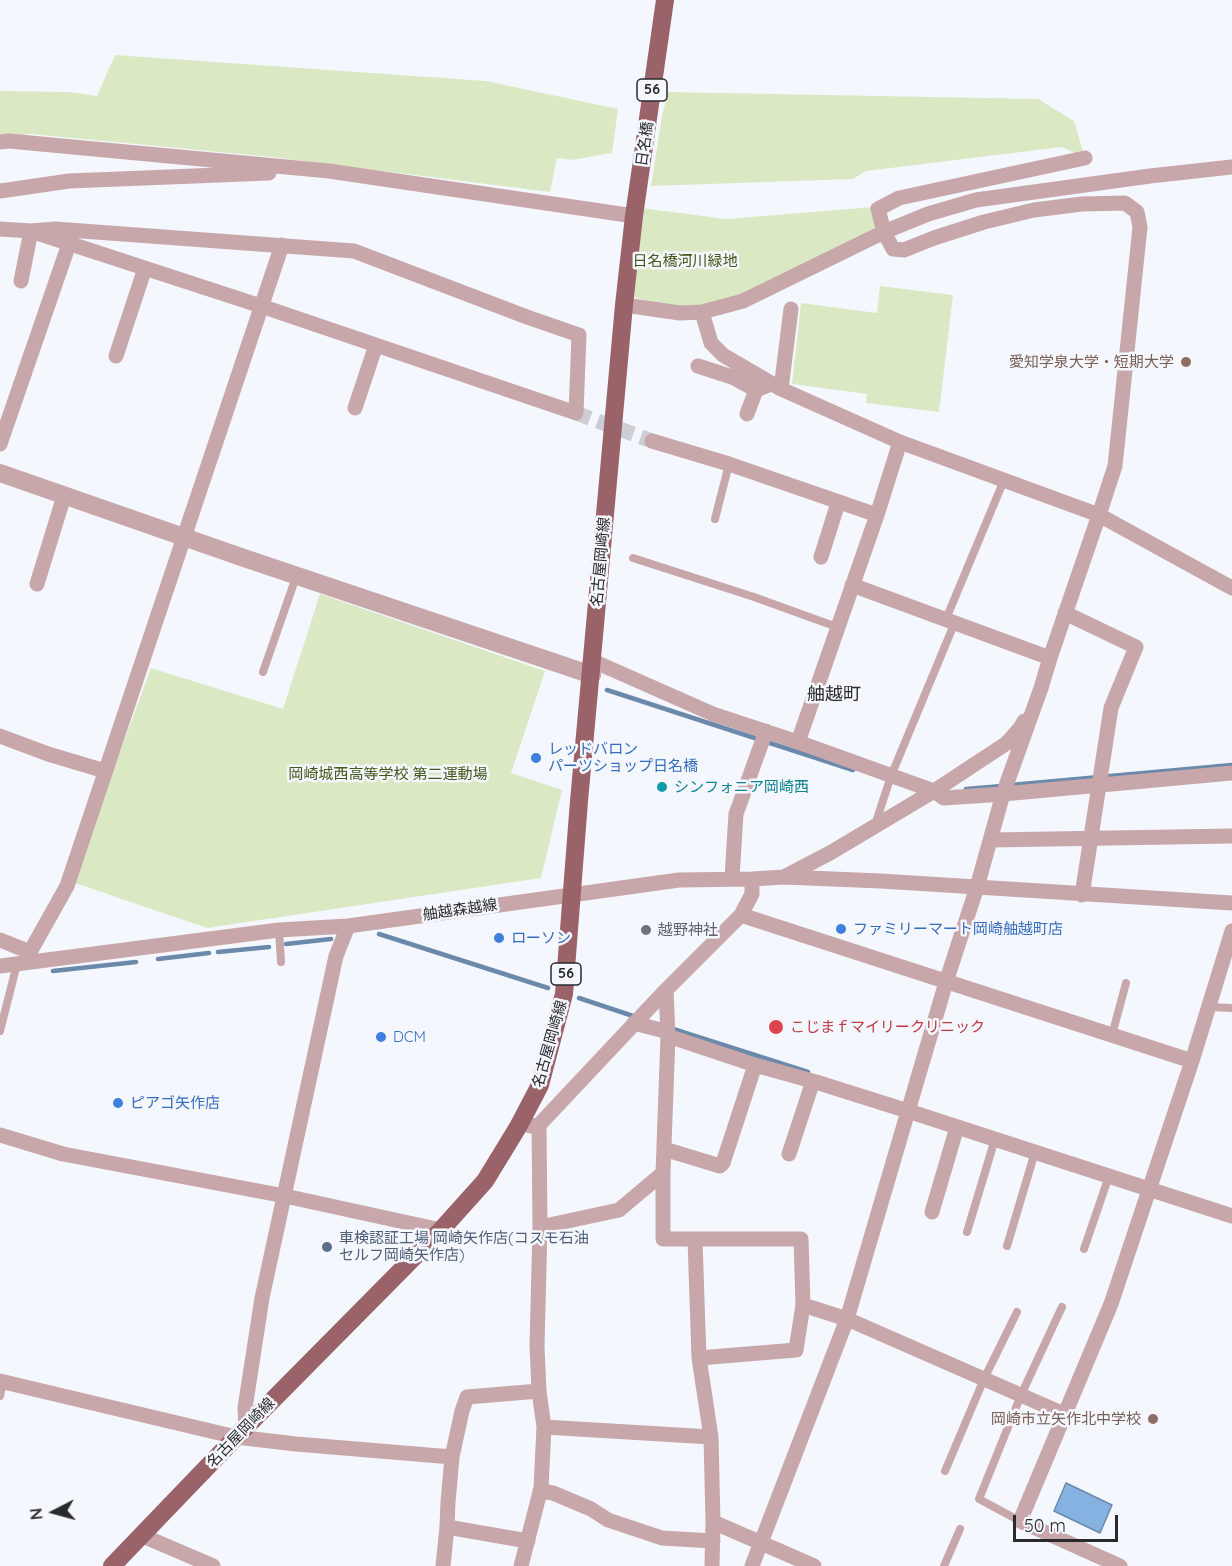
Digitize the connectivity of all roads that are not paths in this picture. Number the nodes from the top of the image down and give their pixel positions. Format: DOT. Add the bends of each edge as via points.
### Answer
graph roads {
  1 [pos="665,0"];
  2 [pos="0,142"];
  3 [pos="1085,158"];
  4 [pos="1232,167"];
  5 [pos="329,171"];
  6 [pos="639,181"];
  7 [pos="0,191"];
  8 [pos="634,216"];
  9 [pos="0,229"];
  10 [pos="31,231"];
  11 [pos="884,232"];
  12 [pos="69,244"];
  13 [pos="282,245"];
  14 [pos="145,268"];
  15 [pos="21,281"];
  16 [pos="624,305"];
  17 [pos="261,306"];
  18 [pos="791,309"];
  19 [pos="702,312"];
  20 [pos="376,345"];
  21 [pos="116,356"];
  22 [pos="698,366"];
  23 [pos="776,387"];
  24 [pos="756,390"];
  25 [pos="355,408"];
  26 [pos="747,414"];
  27 [pos="652,441"];
  28 [pos="900,442"];
  29 [pos="0,444"];
  30 [pos="729,464"];
  31 [pos="0,473"];
  32 [pos="1004,480"];
  33 [pos="64,496"];
  34 [pos="838,503"];
  35 [pos="1099,515"];
  36 [pos="877,516"];
  37 [pos="715,519"];
  38 [pos="184,536"];
  39 [pos="821,557"];
  40 [pos="633,558"];
  41 [pos="297,576"];
  42 [pos="37,584"];
  43 [pos="852,585"];
  44 [pos="1232,588"];
  45 [pos="1065,613"];
  46 [pos="950,621"];
  47 [pos="837,627"];
  48 [pos="1050,657"];
  49 [pos="592,668"];
  50 [pos="263,672"];
  51 [pos="1041,688"];
  52 [pos="766,731"];
  53 [pos="0,736"];
  54 [pos="798,742"];
  55 [pos="105,771"];
  56 [pos="1232,772"];
  57 [pos="891,776"];
  58 [pos="1099,785"];
  59 [pos="934,791"];
  60 [pos="1003,794"];
  61 [pos="874,827"];
  62 [pos="1232,836"];
  63 [pos="1090,838"];
  64 [pos="990,840"];
  65 [pos="784,877"];
  66 [pos="732,878"];
  67 [pos="752,879"];
  68 [pos="977,887"];
  69 [pos="573,894"];
  70 [pos="1082,895"];
  71 [pos="1232,903"];
  72 [pos="741,915"];
  73 [pos="348,926"];
  74 [pos="279,930"];
  75 [pos="1232,931"];
  76 [pos="0,940"];
  77 [pos="25,960"];
  78 [pos="281,962"];
  79 [pos="0,966"];
  80 [pos="1226,968"];
  81 [pos="946,982"];
  82 [pos="1126,983"];
  83 [pos="666,990"];
  84 [pos="1209,1007"];
  85 [pos="1232,1008"];
  86 [pos="638,1019"];
  87 [pos="667,1030"];
  88 [pos="0,1031"];
  89 [pos="1112,1035"];
  90 [pos="1192,1061"];
  91 [pos="755,1065"];
  92 [pos="813,1081"];
  93 [pos="908,1111"];
  94 [pos="539,1125"];
  95 [pos="519,1127"];
  96 [pos="957,1127"];
  97 [pos="0,1135"];
  98 [pos="995,1139"];
  99 [pos="664,1149"];
  100 [pos="1035,1152"];
  101 [pos="789,1154"];
  102 [pos="663,1173"];
  103 [pos="1108,1176"];
  104 [pos="1149,1189"];
  105 [pos="285,1196"];
  106 [pos="932,1212"];
  107 [pos="1232,1216"];
  108 [pos="540,1227"];
  109 [pos="441,1230"];
  110 [pos="967,1232"];
  111 [pos="695,1239"];
  112 [pos="1007,1246"];
  113 [pos="1084,1249"];
  114 [pos="803,1305"];
  115 [pos="1062,1307"];
  116 [pos="1017,1312"];
  117 [pos="847,1319"];
  118 [pos="699,1358"];
  119 [pos="984,1379"];
  120 [pos="1,1386"];
  121 [pos="539,1391"];
  122 [pos="1021,1395"];
  123 [pos="1064,1414"];
  124 [pos="544,1427"];
  125 [pos="241,1433"];
  126 [pos="711,1437"];
  127 [pos="452,1457"];
  128 [pos="945,1471"];
  129 [pos="540,1491"];
  130 [pos="1020,1521"];
  131 [pos="713,1522"];
  132 [pos="447,1527"];
  133 [pos="960,1529"];
  134 [pos="143,1536"];
  135 [pos="712,1540"];
  136 [pos="528,1541"];
  137 [pos="762,1543"];
  138 [pos="112,1566"];
  139 [pos="213,1566"];
  140 [pos="443,1566"];
  141 [pos="521,1566"];
  142 [pos="712,1566"];
  143 [pos="752,1566"];
  144 [pos="814,1566"];
  145 [pos="944,1566"];
  146 [pos="1120,1566"];
  1 -- 6 [label="main road, 日名橋 / 56"];
  2 -- 5 [label="street"];
  3 -- 11 [label="street" via="899,198 878,209"];
  4 -- 11 [label="street" via="976,200"];
  5 -- 7 [label="street" via="69,181"];
  5 -- 8 [label="street"];
  6 -- 8 [label="main road, 名古屋岡崎線 / 56"];
  8 -- 16 [label="main road, 名古屋岡崎線 / 56"];
  9 -- 10 [label="street"];
  10 -- 12 [label="street"];
  10 -- 13 [label="street" via="55,229"];
  10 -- 15 [label="street"];
  11 -- 19 [label="street" via="743,301"];
  11 -- 35 [label="street" via="893,249 904,250 974,225 1034,210 1125,203 1137,212 1140,227 1114,466"];
  12 -- 14 [label="street"];
  12 -- 29 [label="street"];
  13 -- 17 [label="street"];
  13 -- 20 [label="street" via="354,251 579,335 576,413"];
  14 -- 17 [label="street"];
  14 -- 21 [label="street"];
  16 -- 19 [label="street"];
  16 -- 49 [label="main road, 名古屋岡崎線 / 56"];
  17 -- 20 [label="street"];
  17 -- 38 [label="street"];
  18 -- 23 [label="street"];
  19 -- 23 [label="street" via="711,343 723,355"];
  20 -- 25 [label="street"];
  22 -- 24 [label="street"];
  23 -- 24 [label="street"];
  23 -- 28 [label="street"];
  24 -- 26 [label="street"];
  27 -- 30 [label="street"];
  28 -- 32 [label="street"];
  28 -- 36 [label="street"];
  30 -- 34 [label="street"];
  30 -- 37 [label="lane"];
  31 -- 33 [label="street"];
  32 -- 35 [label="street"];
  32 -- 46 [label="lane"];
  33 -- 38 [label="street"];
  33 -- 42 [label="street"];
  34 -- 36 [label="street"];
  34 -- 39 [label="street"];
  35 -- 44 [label="street"];
  35 -- 45 [label="street"];
  36 -- 43 [label="street"];
  38 -- 41 [label="street"];
  38 -- 55 [label="street"];
  40 -- 47 [label="lane"];
  41 -- 49 [label="street"];
  41 -- 50 [label="lane"];
  43 -- 46 [label="street"];
  43 -- 47 [label="street"];
  45 -- 48 [label="street"];
  45 -- 58 [label="street" via="1136,646 1111,708"];
  46 -- 48 [label="street"];
  46 -- 57 [label="lane"];
  47 -- 54 [label="street"];
  48 -- 51 [label="street"];
  49 -- 52 [label="street"];
  49 -- 69 [label="main road, 名古屋岡崎線 / 56"];
  51 -- 59 [label="street" via="1021,727 1007,743"];
  51 -- 60 [label="street"];
  52 -- 54 [label="street"];
  52 -- 66 [label="street" via="736,814"];
  53 -- 55 [label="street"];
  54 -- 57 [label="street"];
  55 -- 77 [label="street" via="67,886"];
  56 -- 58 [label="street"];
  57 -- 59 [label="street"];
  57 -- 61 [label="lane"];
  58 -- 60 [label="street"];
  58 -- 63 [label="street"];
  59 -- 60 [label="street" via="944,798"];
  59 -- 61 [label="street"];
  60 -- 64 [label="street"];
  61 -- 65 [label="street"];
  62 -- 63 [label="street"];
  63 -- 64 [label="street"];
  63 -- 70 [label="street"];
  64 -- 68 [label="street"];
  65 -- 67 [label="street, 舳越森越線"];
  65 -- 68 [label="street, 舳越森越線"];
  66 -- 67 [label="street, 舳越森越線"];
  66 -- 69 [label="street, 舳越森越線" via="679,879"];
  67 -- 72 [label="street" via="752,894"];
  68 -- 70 [label="street, 舳越森越線"];
  68 -- 81 [label="street"];
  69 -- 73 [label="street, 舳越森越線"];
  69 -- 95 [label="main road, 名古屋岡崎線 / 56" via="564,994 540,1085"];
  70 -- 71 [label="street, 舳越森越線"];
  72 -- 81 [label="street"];
  72 -- 83 [label="street"];
  73 -- 74 [label="street, 舳越森越線"];
  73 -- 105 [label="street" via="336,956"];
  74 -- 77 [label="street, 舳越森越線"];
  74 -- 78 [label="lane"];
  75 -- 80 [label="street"];
  76 -- 77 [label="street"];
  77 -- 79 [label="street, 舳越森越線"];
  77 -- 88 [label="lane"];
  80 -- 84 [label="street"];
  81 -- 89 [label="street"];
  81 -- 93 [label="street"];
  82 -- 89 [label="lane"];
  83 -- 86 [label="street"];
  83 -- 87 [label="street"];
  84 -- 85 [label="lane"];
  84 -- 90 [label="street"];
  86 -- 87 [label="street"];
  86 -- 94 [label="street"];
  87 -- 91 [label="street"];
  87 -- 99 [label="street"];
  89 -- 90 [label="street"];
  90 -- 104 [label="street"];
  91 -- 92 [label="street"];
  91 -- 99 [label="street" via="720,1166"];
  92 -- 93 [label="street"];
  92 -- 101 [label="street"];
  93 -- 96 [label="street"];
  93 -- 117 [label="street"];
  94 -- 95 [label="street"];
  94 -- 108 [label="street"];
  95 -- 109 [label="main road, 名古屋岡崎線 / 56" via="485,1181"];
  96 -- 98 [label="street"];
  96 -- 106 [label="street"];
  97 -- 105 [label="street" via="63,1154"];
  98 -- 100 [label="street"];
  98 -- 110 [label="lane"];
  99 -- 102 [label="street"];
  100 -- 103 [label="street"];
  100 -- 112 [label="lane"];
  102 -- 108 [label="street" via="619,1210"];
  102 -- 111 [label="street" via="663,1239"];
  103 -- 104 [label="street"];
  103 -- 113 [label="lane"];
  104 -- 107 [label="street"];
  104 -- 123 [label="street" via="1111,1304"];
  105 -- 109 [label="street"];
  105 -- 125 [label="street" via="262,1298"];
  108 -- 121 [label="street"];
  109 -- 125 [label="main road, 名古屋岡崎線 / 56"];
  111 -- 114 [label="street" via="801,1239"];
  111 -- 118 [label="street"];
  114 -- 117 [label="street"];
  114 -- 118 [label="street" via="796,1350"];
  115 -- 122 [label="lane"];
  116 -- 119 [label="lane"];
  117 -- 119 [label="street"];
  117 -- 137 [label="street"];
  118 -- 126 [label="street"];
  119 -- 122 [label="street"];
  119 -- 128 [label="lane"];
  120 -- 125 [label="street"];
  121 -- 124 [label="street"];
  121 -- 127 [label="street" via="467,1397"];
  122 -- 123 [label="street"];
  122 -- 130 [label="lane" via="979,1499"];
  123 -- 130 [label="street"];
  124 -- 126 [label="street"];
  124 -- 129 [label="street"];
  125 -- 127 [label="street" via="296,1444"];
  125 -- 134 [label="main road, 名古屋岡崎線 / 56"];
  126 -- 131 [label="street"];
  127 -- 132 [label="street"];
  129 -- 135 [label="street" via="554,1493 608,1520 662,1538"];
  129 -- 136 [label="street"];
  130 -- 146 [label="street"];
  131 -- 135 [label="street"];
  131 -- 137 [label="street"];
  132 -- 136 [label="street"];
  132 -- 140 [label="street"];
  133 -- 145 [label="lane"];
  134 -- 138 [label="main road, 名古屋岡崎線 / 56"];
  134 -- 139 [label="street"];
  135 -- 142 [label="street"];
  136 -- 141 [label="street"];
  137 -- 143 [label="street"];
  137 -- 144 [label="street"];
}
